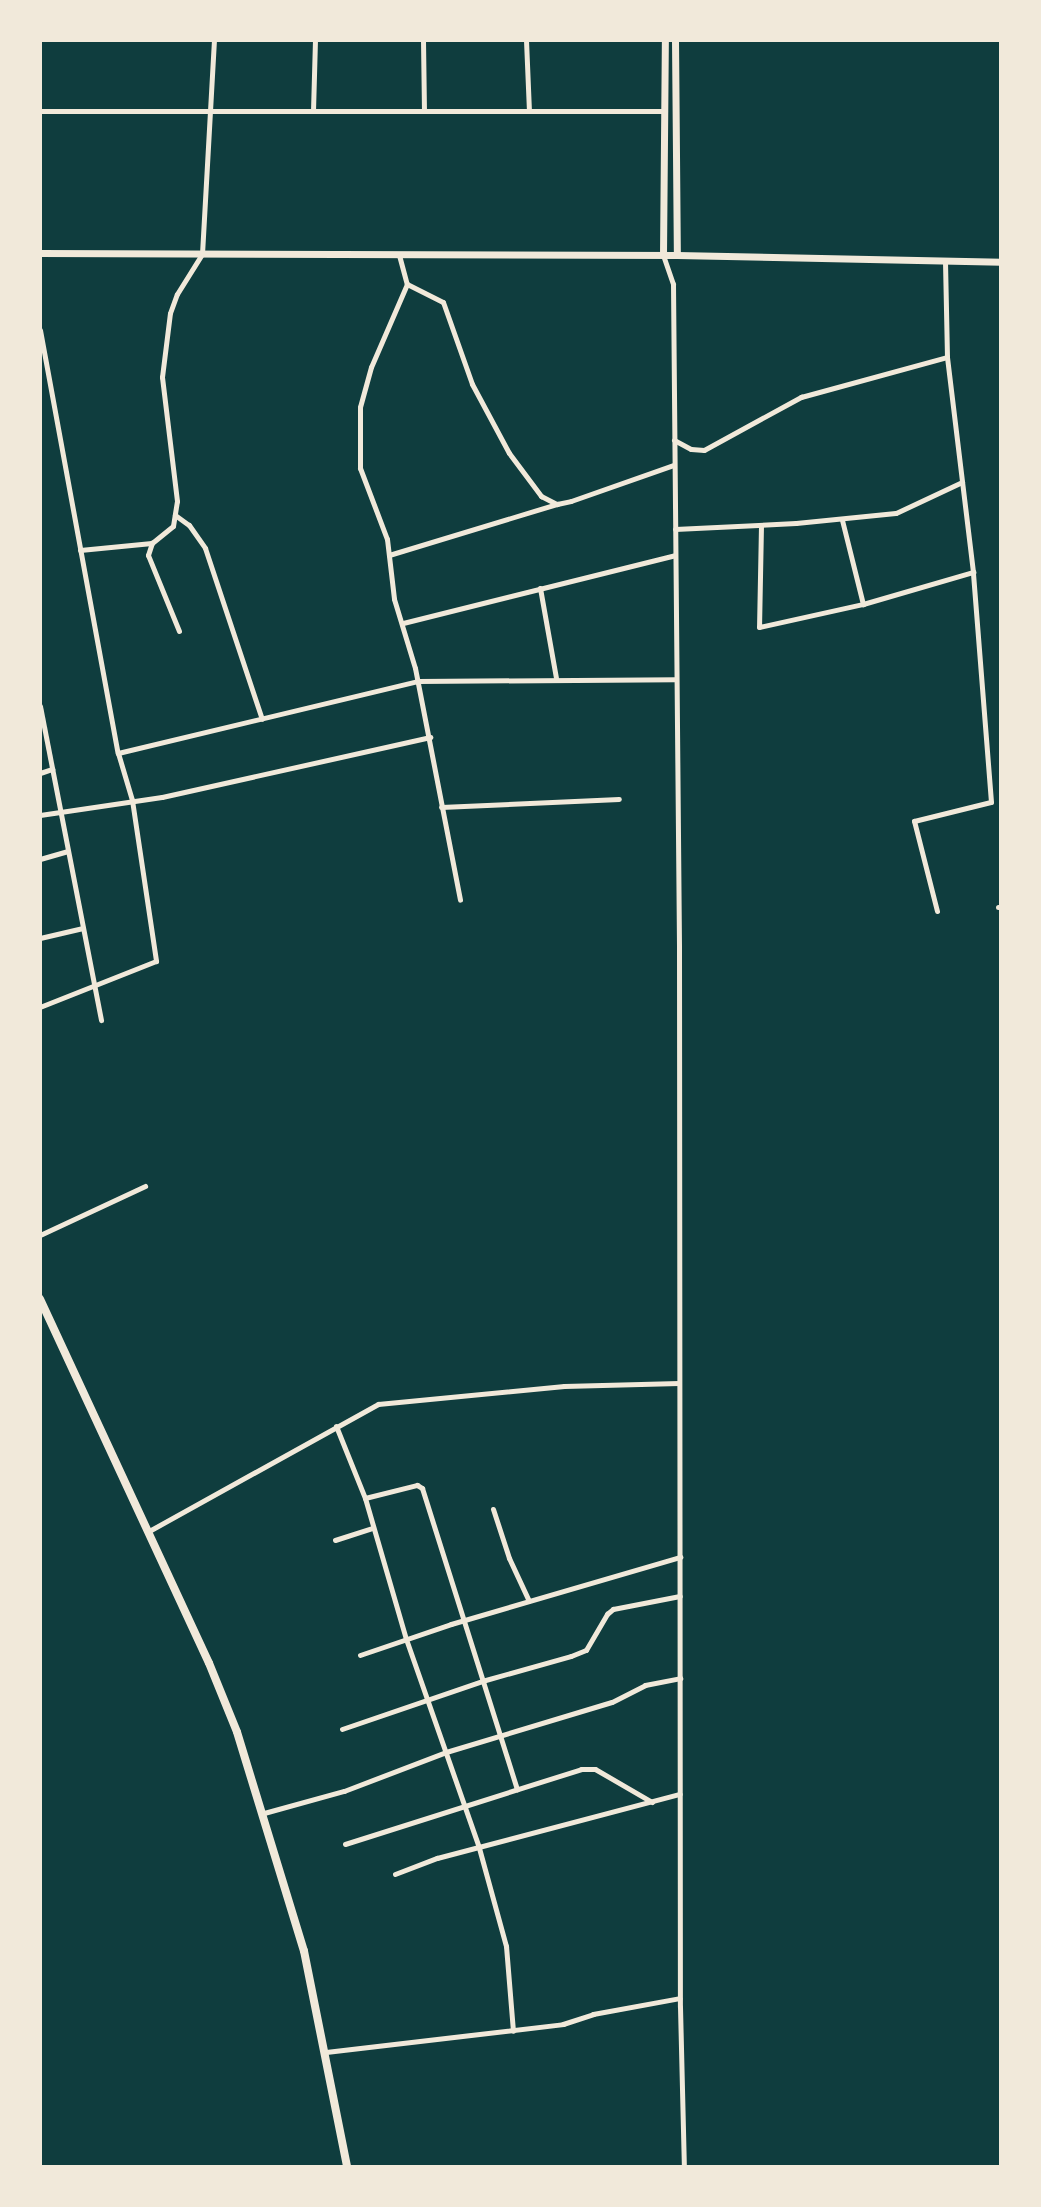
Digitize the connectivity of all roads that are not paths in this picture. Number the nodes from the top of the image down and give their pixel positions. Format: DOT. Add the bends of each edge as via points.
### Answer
graph roads {
  1 [pos="214,40"];
  2 [pos="315,40"];
  3 [pos="423,40"];
  4 [pos="526,40"];
  5 [pos="665,40"];
  6 [pos="675,40"];
  7 [pos="40,111"];
  8 [pos="210,111"];
  9 [pos="313,111"];
  10 [pos="424,111"];
  11 [pos="529,111"];
  12 [pos="665,111"];
  13 [pos="40,253"];
  14 [pos="202,254"];
  15 [pos="399,255"];
  16 [pos="663,255"];
  17 [pos="677,255"];
  18 [pos="945,261"];
  19 [pos="1001,262"];
  20 [pos="407,284"];
  21 [pos="40,330"];
  22 [pos="947,357"];
  23 [pos="673,439"];
  24 [pos="674,465"];
  25 [pos="962,482"];
  26 [pos="557,504"];
  27 [pos="175,515"];
  28 [pos="841,519"];
  29 [pos="761,525"];
  30 [pos="675,529"];
  31 [pos="152,543"];
  32 [pos="80,550"];
  33 [pos="389,555"];
  34 [pos="675,555"];
  35 [pos="973,572"];
  36 [pos="540,588"];
  37 [pos="863,604"];
  38 [pos="403,623"];
  39 [pos="179,631"];
  40 [pos="556,678"];
  41 [pos="676,679"];
  42 [pos="418,681"];
  43 [pos="40,706"];
  44 [pos="262,719"];
  45 [pos="43,734"];
  46 [pos="430,737"];
  47 [pos="118,753"];
  48 [pos="52,769"];
  49 [pos="40,773"];
  50 [pos="619,799"];
  51 [pos="132,800"];
  52 [pos="441,807"];
  53 [pos="60,810"];
  54 [pos="40,815"];
  55 [pos="68,851"];
  56 [pos="40,859"];
  57 [pos="460,900"];
  58 [pos="937,911"];
  59 [pos="83,928"];
  60 [pos="40,938"];
  61 [pos="94,984"];
  62 [pos="40,1007"];
  63 [pos="101,1020"];
  64 [pos="145,1186"];
  65 [pos="40,1235"];
  66 [pos="40,1299"];
  67 [pos="679,1383"];
  68 [pos="336,1426"];
  69 [pos="365,1498"];
  70 [pos="493,1509"];
  71 [pos="371,1528"];
  72 [pos="148,1532"];
  73 [pos="335,1540"];
  74 [pos="680,1557"];
  75 [pos="680,1596"];
  76 [pos="529,1601"];
  77 [pos="463,1622"];
  78 [pos="406,1639"];
  79 [pos="360,1655"];
  80 [pos="680,1678"];
  81 [pos="482,1681"];
  82 [pos="427,1698"];
  83 [pos="342,1729"];
  84 [pos="502,1735"];
  85 [pos="446,1752"];
  86 [pos="517,1789"];
  87 [pos="680,1794"];
  88 [pos="652,1802"];
  89 [pos="465,1805"];
  90 [pos="264,1813"];
  91 [pos="345,1844"];
  92 [pos="479,1848"];
  93 [pos="395,1874"];
  94 [pos="680,1998"];
  95 [pos="513,2031"];
  96 [pos="326,2052"];
  97 [pos="347,2167"];
  98 [pos="684,2167"];
  1 -- 8 [label="street"];
  2 -- 9 [label="street"];
  3 -- 10 [label="street"];
  4 -- 11 [label="street"];
  5 -- 12 [label="main road"];
  6 -- 17 [label="main road"];
  7 -- 8 [label="street"];
  8 -- 9 [label="street"];
  8 -- 14 [label="street"];
  9 -- 10 [label="street"];
  10 -- 11 [label="street"];
  11 -- 12 [label="street"];
  12 -- 16 [label="main road"];
  13 -- 14 [label="main road"];
  14 -- 15 [label="main road"];
  14 -- 27 [label="street" via="177,294 165,341 162,377 174,454"];
  15 -- 16 [label="main road"];
  15 -- 20 [label="street"];
  16 -- 17 [label="main road"];
  16 -- 23 [label="street" via="673,284"];
  17 -- 18 [label="main road"];
  18 -- 19 [label="main road"];
  18 -- 22 [label="street"];
  20 -- 26 [label="street" via="443,302 472,384 509,453 541,496"];
  20 -- 33 [label="street" via="371,367 357,434 360,468"];
  21 -- 32 [label="street"];
  22 -- 23 [label="street" via="801,397 704,450"];
  22 -- 25 [label="street"];
  23 -- 24 [label="street"];
  24 -- 26 [label="street"];
  24 -- 30 [label="street"];
  25 -- 28 [label="street" via="896,513"];
  25 -- 35 [label="street"];
  26 -- 33 [label="street"];
  27 -- 31 [label="street" via="173,526"];
  27 -- 44 [label="street" via="205,548"];
  28 -- 29 [label="street"];
  28 -- 37 [label="street"];
  29 -- 30 [label="street"];
  29 -- 37 [label="street" via="759,627"];
  30 -- 34 [label="street"];
  31 -- 32 [label="street"];
  31 -- 39 [label="street" via="148,555"];
  32 -- 47 [label="street"];
  33 -- 38 [label="street"];
  34 -- 36 [label="street"];
  34 -- 41 [label="street"];
  35 -- 37 [label="street"];
  35 -- 58 [label="street" via="991,802 914,821"];
  36 -- 38 [label="street"];
  36 -- 40 [label="street"];
  38 -- 42 [label="street"];
  40 -- 41 [label="street"];
  40 -- 42 [label="street"];
  41 -- 67 [label="street"];
  42 -- 44 [label="street"];
  42 -- 46 [label="street"];
  43 -- 45 [label="street"];
  44 -- 47 [label="street"];
  45 -- 48 [label="street"];
  46 -- 51 [label="street"];
  46 -- 52 [label="street"];
  47 -- 51 [label="street"];
  48 -- 49 [label="street"];
  48 -- 53 [label="street"];
  50 -- 52 [label="street"];
  51 -- 53 [label="street"];
  51 -- 61 [label="street" via="156,961"];
  52 -- 57 [label="street"];
  53 -- 54 [label="street"];
  53 -- 55 [label="street"];
  55 -- 56 [label="street"];
  55 -- 59 [label="street"];
  59 -- 60 [label="street"];
  59 -- 61 [label="street"];
  61 -- 62 [label="street"];
  61 -- 63 [label="street"];
  64 -- 65 [label="street"];
  66 -- 72 [label="highway"];
  67 -- 68 [label="street" via="564,1386 378,1404"];
  67 -- 74 [label="street"];
  68 -- 69 [label="street"];
  68 -- 72 [label="street"];
  69 -- 71 [label="street"];
  69 -- 77 [label="street" via="422,1488"];
  70 -- 76 [label="street"];
  71 -- 73 [label="street"];
  71 -- 78 [label="street"];
  72 -- 90 [label="highway" via="214,1677"];
  74 -- 75 [label="street"];
  74 -- 76 [label="street"];
  75 -- 80 [label="street"];
  75 -- 81 [label="street" via="613,1609 586,1650"];
  76 -- 77 [label="street"];
  77 -- 78 [label="street"];
  77 -- 81 [label="street"];
  78 -- 79 [label="street"];
  78 -- 82 [label="street"];
  80 -- 84 [label="street" via="645,1685 612,1702"];
  80 -- 87 [label="street"];
  81 -- 82 [label="street"];
  81 -- 84 [label="street"];
  82 -- 83 [label="street"];
  82 -- 85 [label="street"];
  84 -- 85 [label="street"];
  84 -- 86 [label="street"];
  85 -- 89 [label="street"];
  85 -- 90 [label="street" via="344,1791"];
  86 -- 88 [label="street" via="588,1768 627,1784"];
  86 -- 89 [label="street"];
  87 -- 88 [label="street"];
  87 -- 94 [label="street"];
  88 -- 92 [label="street"];
  89 -- 91 [label="street"];
  89 -- 92 [label="street"];
  90 -- 96 [label="highway" via="304,1951"];
  92 -- 93 [label="street"];
  92 -- 95 [label="street" via="506,1946"];
  94 -- 95 [label="street"];
  94 -- 98 [label="street"];
  95 -- 96 [label="street"];
  96 -- 97 [label="highway"];
}
